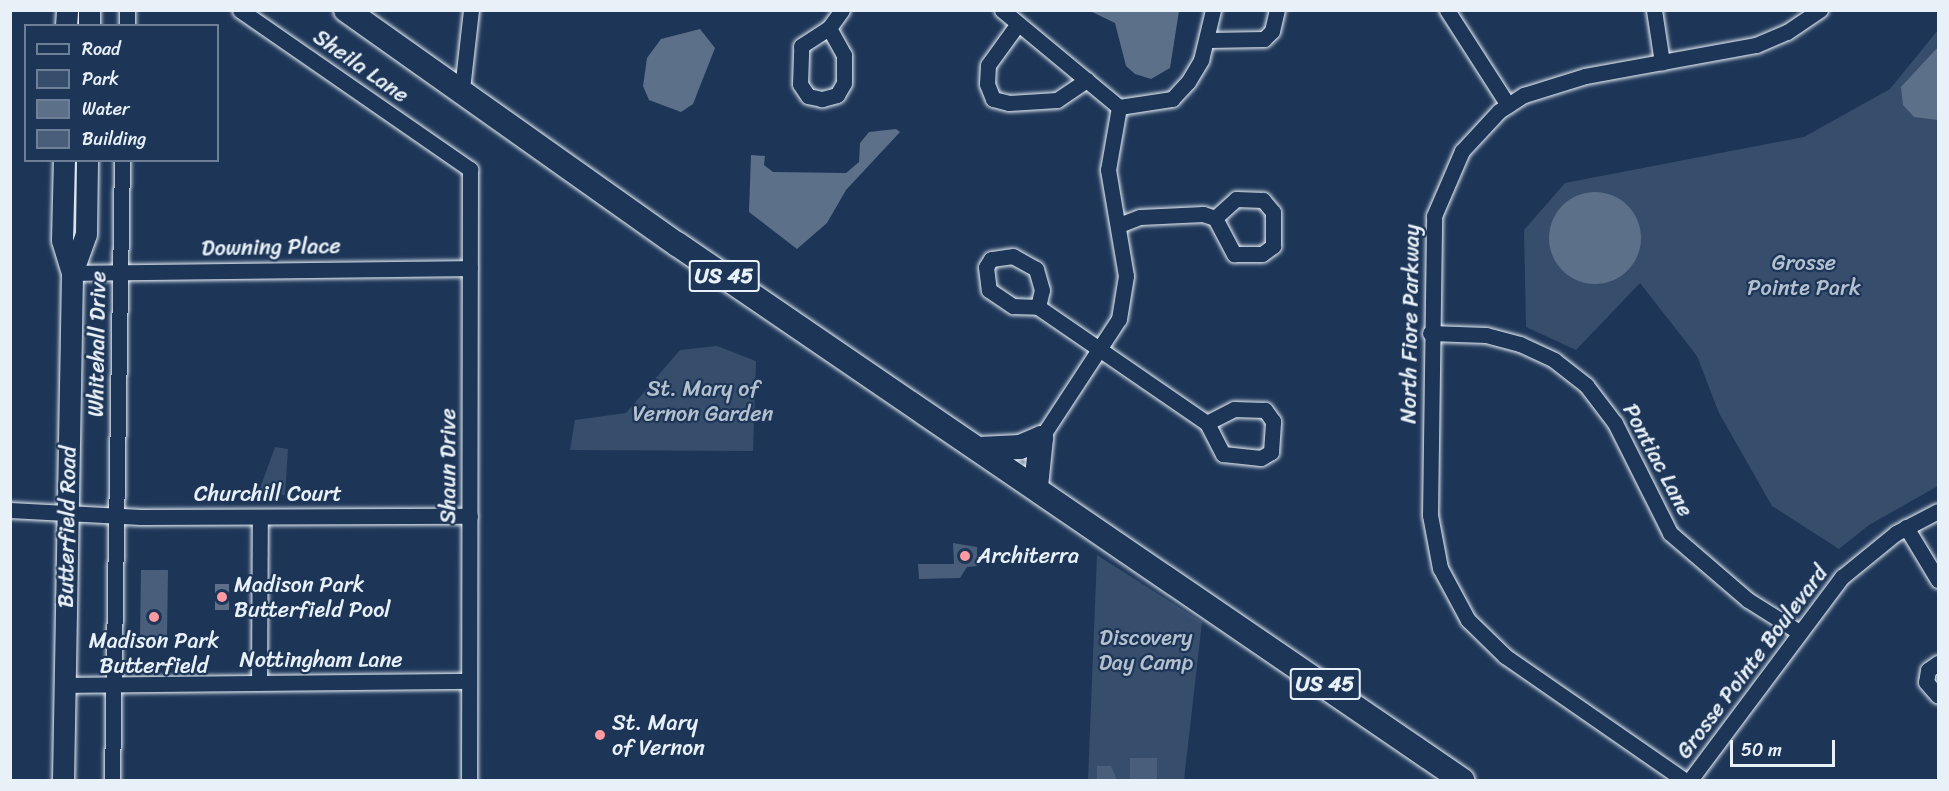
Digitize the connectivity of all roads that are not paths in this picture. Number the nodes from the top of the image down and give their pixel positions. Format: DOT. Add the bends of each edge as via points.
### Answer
graph roads {
  1 [pos="240,10"];
  2 [pos="346,10"];
  3 [pos="471,10"];
  4 [pos="842,10"];
  5 [pos="1002,10"];
  6 [pos="1213,10"];
  7 [pos="1276,10"];
  8 [pos="1447,10"];
  9 [pos="1654,10"];
  10 [pos="1820,10"];
  11 [pos="1017,25"];
  12 [pos="829,28"];
  13 [pos="1208,40"];
  14 [pos="1662,62"];
  15 [pos="1087,80"];
  16 [pos="462,89"];
  17 [pos="1508,105"];
  18 [pos="1119,107"];
  19 [pos="456,159"];
  20 [pos="64,162"];
  21 [pos="87,162"];
  22 [pos="122,162"];
  23 [pos="1215,218"];
  24 [pos="1119,225"];
  25 [pos="470,268"];
  26 [pos="121,272"];
  27 [pos="72,273"];
  28 [pos="1038,307"];
  29 [pos="1430,333"];
  30 [pos="1099,350"];
  31 [pos="1207,423"];
  32 [pos="1041,438"];
  33 [pos="979,449"];
  34 [pos="1036,486"];
  35 [pos="10,510"];
  36 [pos="1938,511"];
  37 [pos="67,512"];
  38 [pos="115,516"];
  39 [pos="470,516"];
  40 [pos="260,517"];
  41 [pos="1906,527"];
  42 [pos="1938,580"];
  43 [pos="1799,632"];
  44 [pos="1938,663"];
  45 [pos="469,681"];
  46 [pos="259,683"];
  47 [pos="65,685"];
  48 [pos="114,685"];
  49 [pos="1938,696"];
  50 [pos="63,780"];
  51 [pos="112,780"];
  52 [pos="469,780"];
  53 [pos="1462,780"];
  54 [pos="1684,780"];
  55 [pos="1690,780"];
  1 -- 19 [label="street, Sheila Lane"];
  2 -- 16 [label="main road, US 45"];
  3 -- 16 [label="street"];
  4 -- 12 [label="street"];
  5 -- 11 [label="street"];
  6 -- 13 [label="street"];
  7 -- 13 [label="street" via="1272,31 1264,39"];
  8 -- 17 [label="street"];
  9 -- 14 [label="street"];
  10 -- 14 [label="street, North Fiore Parkway" via="1787,32 1756,45"];
  11 -- 15 [label="street"];
  11 -- 15 [label="street" via="988,65 987,84 993,99 1010,103 1057,100"];
  13 -- 18 [label="street" via="1188,82 1172,99"];
  14 -- 17 [label="street, North Fiore Parkway" via="1544,87"];
  15 -- 18 [label="street"];
  16 -- 33 [label="main road, US 45" via="677,244"];
  17 -- 29 [label="street, North Fiore Parkway" via="1462,151 1443,187 1431,233"];
  18 -- 24 [label="street" via="1108,170"];
  19 -- 25 [label="street, Shaun Drive" via="470,169"];
  20 -- 27 [label="main road, Butterfield Road" via="62,240"];
  21 -- 27 [label="main road, Butterfield Road" via="87,234"];
  22 -- 26 [label="street, Whitehall Drive"];
  23 -- 24 [label="street" via="1203,214 1140,217"];
  24 -- 30 [label="street" via="1124,298 1119,319"];
  25 -- 26 [label="street, Downing Place"];
  25 -- 39 [label="street, Shaun Drive"];
  26 -- 27 [label="street, Downing Place"];
  26 -- 38 [label="street, Whitehall Drive" via="117,289"];
  27 -- 37 [label="main road, Butterfield Road"];
  28 -- 30 [label="street"];
  29 -- 43 [label="street, Pontiac Lane" via="1486,335 1520,344 1554,360 1586,384 1615,423 1670,533 1748,600"];
  29 -- 54 [label="street, North Fiore Parkway" via="1432,536 1450,591 1468,620 1504,656"];
  30 -- 31 [label="street"];
  30 -- 32 [label="street"];
  31 -- 31 [label="street" via="1223,454 1261,458 1271,452 1273,421 1266,410 1234,408"];
  32 -- 33 [label="main road" via="1020,447"];
  32 -- 34 [label="main road"];
  33 -- 34 [label="main road, US 45"];
  34 -- 53 [label="main road, US 45"];
  35 -- 37 [label="street, Churchill Court"];
  36 -- 41 [label="street, Grosse Pointe Boulevard"];
  37 -- 38 [label="street, Churchill Court"];
  37 -- 47 [label="main road, Butterfield Road"];
  38 -- 40 [label="street, Churchill Court"];
  38 -- 48 [label="street, Whitehall Drive"];
  39 -- 40 [label="street, Churchill Court"];
  39 -- 45 [label="street, Shaun Drive"];
  40 -- 46 [label="street"];
  41 -- 42 [label="street"];
  41 -- 43 [label="street, Grosse Pointe Boulevard" via="1842,577"];
  43 -- 55 [label="street, Grosse Pointe Boulevard"];
  44 -- 49 [label="street" via="1928,670 1926,682"];
  45 -- 46 [label="street, Nottingham Lane"];
  45 -- 52 [label="street, Shaun Drive"];
  46 -- 48 [label="street, Nottingham Lane"];
  47 -- 48 [label="street, Nottingham Lane"];
  47 -- 50 [label="main road, Butterfield Road"];
  48 -- 51 [label="street, Whitehall Drive"];
}
